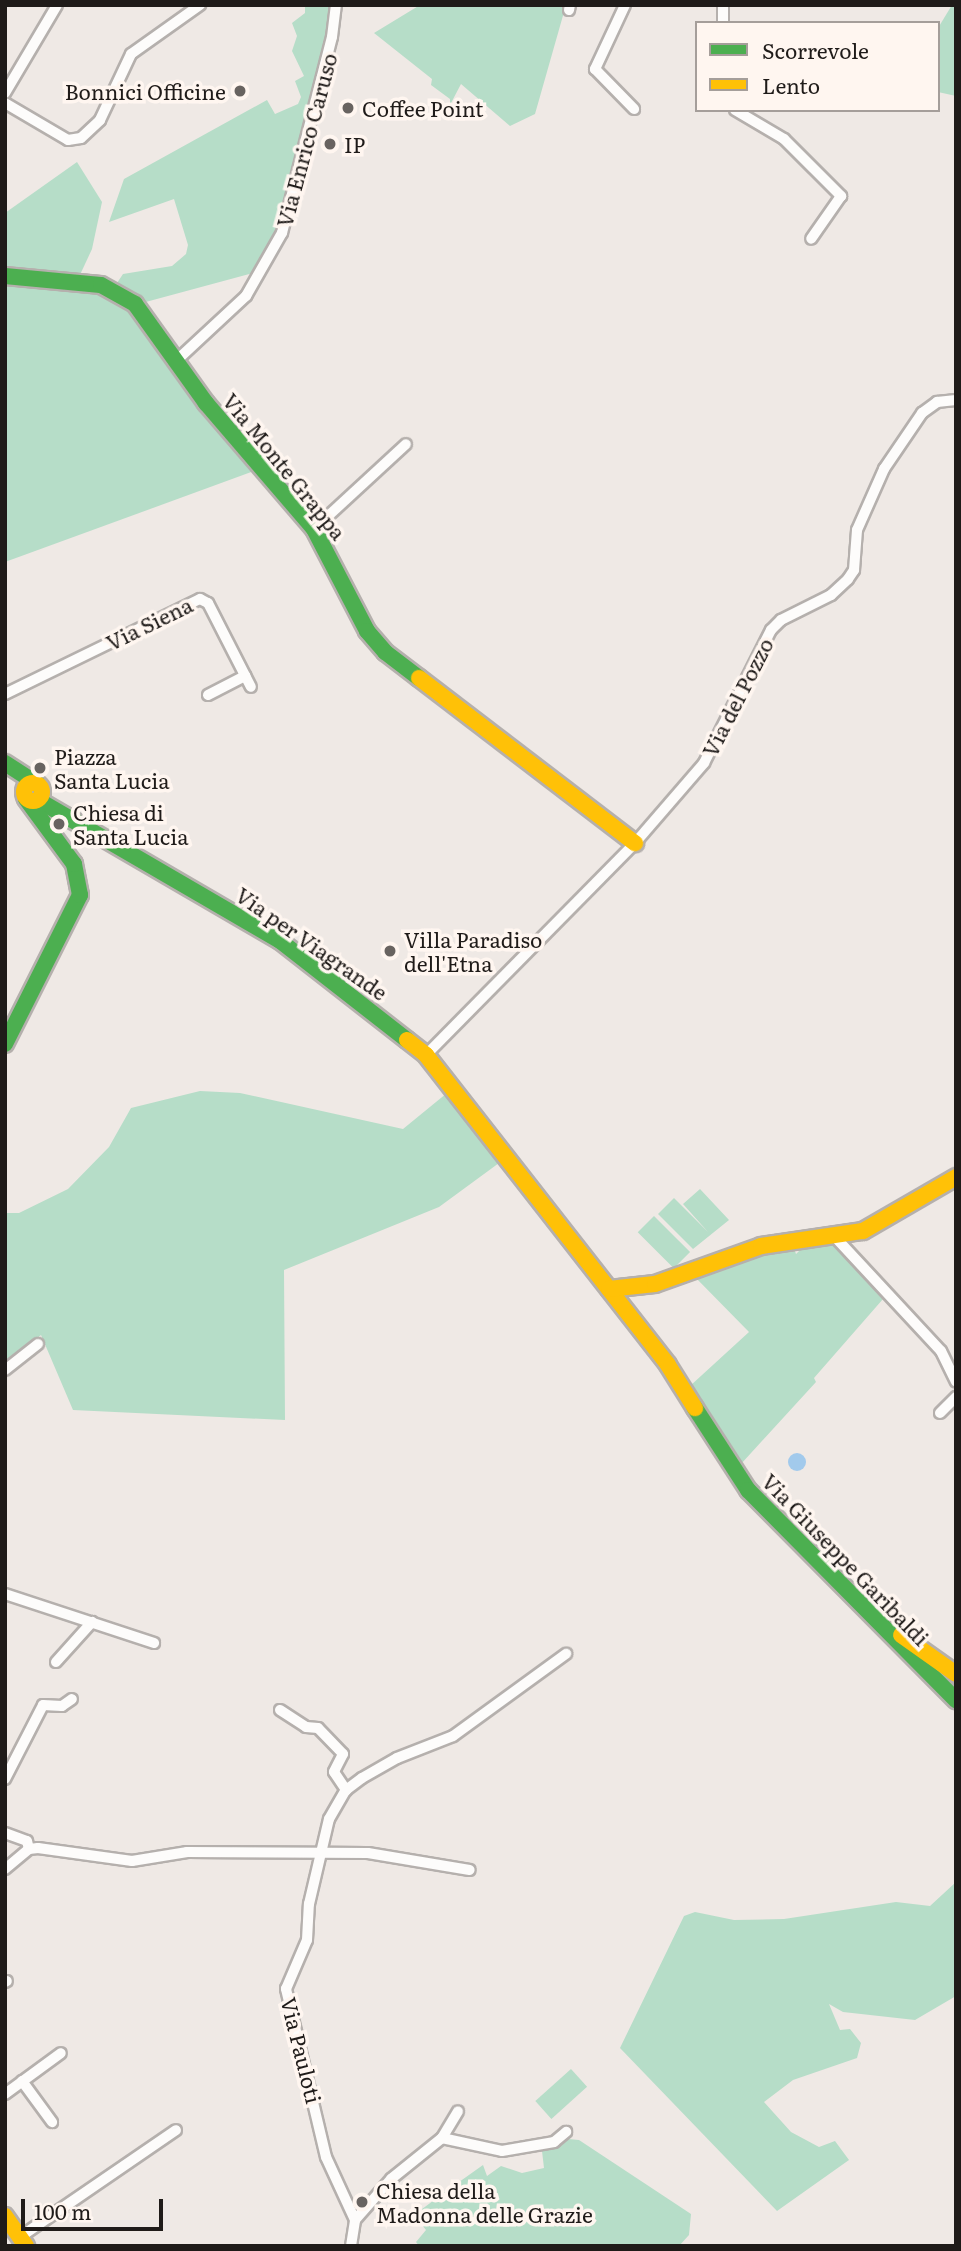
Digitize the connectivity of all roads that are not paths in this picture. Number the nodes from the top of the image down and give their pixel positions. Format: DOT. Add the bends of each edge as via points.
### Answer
graph roads {
  1 [pos="57,5"];
  2 [pos="200,5"];
  3 [pos="336,5"];
  4 [pos="625,5"];
  5 [pos="5,93"];
  6 [pos="5,103"];
  7 [pos="634,109"];
  8 [pos="738,112"];
  9 [pos="811,239"];
  10 [pos="5,276"];
  11 [pos="176,361"];
  12 [pos="956,400"];
  13 [pos="407,444"];
  14 [pos="314,529"];
  15 [pos="245,676"];
  16 [pos="251,687"];
  17 [pos="5,694"];
  18 [pos="208,695"];
  19 [pos="5,763"];
  20 [pos="5,773"];
  21 [pos="34,796"];
  22 [pos="635,843"];
  23 [pos="5,1044"];
  24 [pos="426,1055"];
  25 [pos="505,1158"];
  26 [pos="956,1177"];
  27 [pos="836,1238"];
  28 [pos="609,1289"];
  29 [pos="38,1344"];
  30 [pos="5,1370"];
  31 [pos="956,1382"];
  32 [pos="956,1397"];
  33 [pos="940,1413"];
  34 [pos="738,1476"];
  35 [pos="7,1596"];
  36 [pos="92,1622"];
  37 [pos="154,1643"];
  38 [pos="566,1654"];
  39 [pos="56,1662"];
  40 [pos="956,1674"];
  41 [pos="72,1699"];
  42 [pos="956,1700"];
  43 [pos="280,1710"];
  44 [pos="5,1779"];
  45 [pos="346,1790"];
  46 [pos="5,1833"];
  47 [pos="29,1849"];
  48 [pos="321,1852"];
  49 [pos="5,1868"];
  50 [pos="470,1870"];
  51 [pos="61,2053"];
  52 [pos="22,2081"];
  53 [pos="5,2094"];
  54 [pos="458,2111"];
  55 [pos="52,2122"];
  56 [pos="176,2130"];
  57 [pos="566,2132"];
  58 [pos="442,2138"];
  59 [pos="5,2216"];
  60 [pos="355,2220"];
  61 [pos="23,2241"];
  62 [pos="351,2246"];
  1 -- 5 [label="street"];
  2 -- 6 [label="street" via="131,54 100,120 81,138 68,140"];
  3 -- 11 [label="street, Via Enrico Caruso" via="290,210 277,244 246,296"];
  4 -- 7 [label="street" via="594,69"];
  8 -- 9 [label="street" via="784,139 841,196"];
  10 -- 11 [label="main road, Via Monte Grappa" via="114,289 135,304"];
  11 -- 14 [label="main road, Via Monte Grappa"];
  12 -- 22 [label="street, Via del Pozzo" via="937,402 922,413 884,469 857,530 854,570 848,579 831,595 780,620 771,630 709,756"];
  13 -- 14 [label="street"];
  14 -- 22 [label="main road, Via Monte Grappa" via="367,631 385,652"];
  15 -- 16 [label="street, Via Siena"];
  15 -- 17 [label="street, Via Siena" via="208,603 200,599"];
  15 -- 18 [label="street"];
  19 -- 21 [label="main road, Via per Viagrande"];
  20 -- 21 [label="main road"];
  21 -- 23 [label="main road" via="43,822 74,864 80,895"];
  21 -- 24 [label="main road, Via per Viagrande" via="279,940"];
  22 -- 24 [label="street, Via del Pozzo"];
  24 -- 25 [label="main road, Via per Viagrande"];
  25 -- 28 [label="main road, Via Giuseppe Garibaldi"];
  26 -- 27 [label="main road" via="873,1226"];
  27 -- 28 [label="main road" via="761,1246 655,1284"];
  27 -- 31 [label="street" via="941,1351"];
  28 -- 34 [label="main road, Via Giuseppe Garibaldi" via="668,1364"];
  29 -- 30 [label="street"];
  32 -- 33 [label="street"];
  34 -- 40 [label="main road, Via Giuseppe Garibaldi" via="901,1634"];
  34 -- 42 [label="main road, Via Giuseppe Garibaldi"];
  35 -- 36 [label="street"];
  36 -- 37 [label="street"];
  36 -- 39 [label="street"];
  38 -- 45 [label="street" via="453,1736 397,1758"];
  41 -- 44 [label="street" via="62,1706 43,1705"];
  43 -- 45 [label="street" via="306,1727 318,1728 343,1754 334,1772"];
  45 -- 48 [label="street, Via Pauloti" via="329,1819"];
  46 -- 47 [label="street" via="27,1841"];
  47 -- 48 [label="street" via="132,1861 187,1852"];
  47 -- 49 [label="street"];
  48 -- 50 [label="street" via="392,1855"];
  48 -- 60 [label="street, Via Pauloti" via="307,1940 286,1989 327,2157"];
  51 -- 52 [label="street"];
  52 -- 53 [label="street"];
  52 -- 55 [label="street"];
  54 -- 58 [label="street"];
  56 -- 61 [label="street"];
  57 -- 58 [label="street" via="554,2142 502,2151"];
  58 -- 60 [label="street" via="391,2179"];
  59 -- 61 [label="main road"];
  60 -- 62 [label="street"];
}
